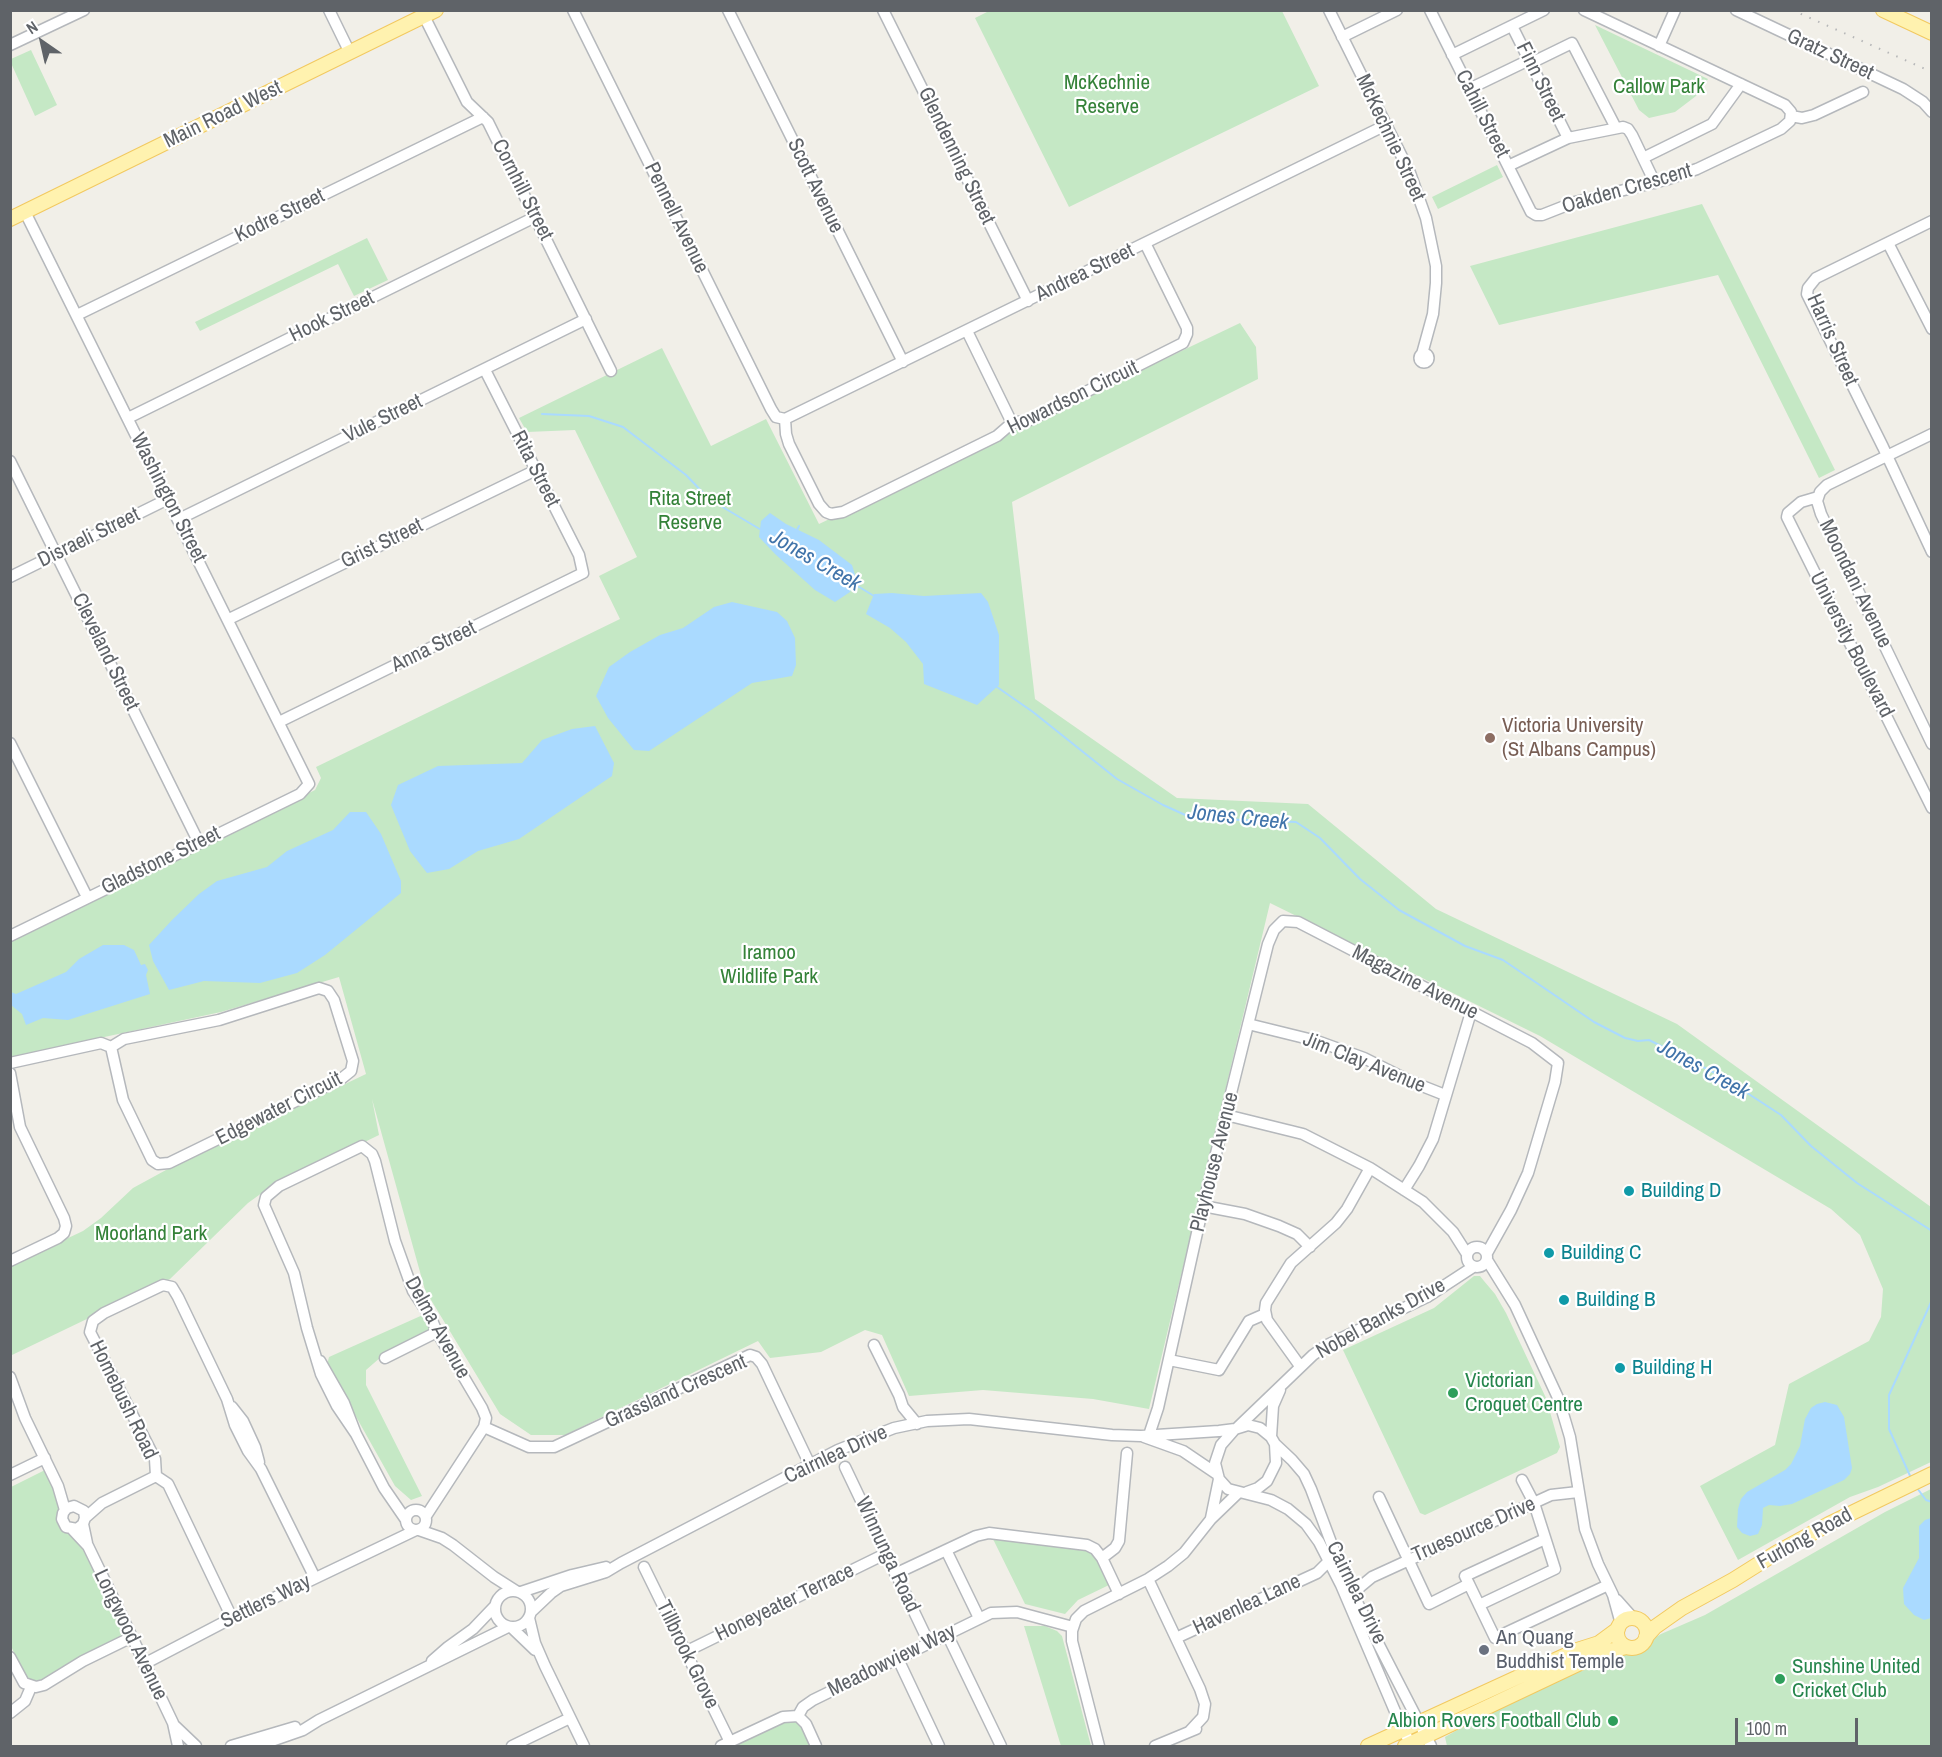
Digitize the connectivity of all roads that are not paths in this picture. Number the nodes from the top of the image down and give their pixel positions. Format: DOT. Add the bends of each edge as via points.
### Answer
graph roads {
  1 [pos="84,10"];
  2 [pos="329,10"];
  3 [pos="573,10"];
  4 [pos="728,10"];
  5 [pos="883,10"];
  6 [pos="1329,10"];
  7 [pos="1397,10"];
  8 [pos="1430,10"];
  9 [pos="1544,10"];
  10 [pos="1584,10"];
  11 [pos="1674,10"];
  12 [pos="1736,10"];
  13 [pos="1883,10"];
  14 [pos="430,13"];
  15 [pos="1512,26"];
  16 [pos="1932,33"];
  17 [pos="1342,37"];
  18 [pos="10,45"];
  19 [pos="1659,46"];
  20 [pos="350,53"];
  21 [pos="1452,55"];
  22 [pos="1530,61"];
  23 [pos="1742,84"];
  24 [pos="1469,89"];
  25 [pos="1863,92"];
  26 [pos="1932,112"];
  27 [pos="1791,116"];
  28 [pos="483,117"];
  29 [pos="1386,125"];
  30 [pos="1616,128"];
  31 [pos="1568,138"];
  32 [pos="1643,158"];
  33 [pos="1508,166"];
  34 [pos="1655,183"];
  35 [pos="25,212"];
  36 [pos="1536,215"];
  37 [pos="535,217"];
  38 [pos="10,219"];
  39 [pos="1932,221"];
  40 [pos="1145,243"];
  41 [pos="1888,243"];
  42 [pos="1028,301"];
  43 [pos="77,315"];
  44 [pos="586,319"];
  45 [pos="1932,329"];
  46 [pos="967,331"];
  47 [pos="1425,354"];
  48 [pos="903,362"];
  49 [pos="485,370"];
  50 [pos="611,371"];
  51 [pos="128,418"];
  52 [pos="784,419"];
  53 [pos="1012,423"];
  54 [pos="1932,434"];
  55 [pos="1886,456"];
  56 [pos="10,460"];
  57 [pos="536,470"];
  58 [pos="1818,497"];
  59 [pos="168,499"];
  60 [pos="178,519"];
  61 [pos="1932,552"];
  62 [pos="56,554"];
  63 [pos="584,569"];
  64 [pos="10,577"];
  65 [pos="229,620"];
  66 [pos="279,722"];
  67 [pos="10,743"];
  68 [pos="1932,744"];
  69 [pos="309,784"];
  70 [pos="1932,808"];
  71 [pos="199,843"];
  72 [pos="87,897"];
  73 [pos="1283,921"];
  74 [pos="10,936"];
  75 [pos="1472,1012"];
  76 [pos="1248,1024"];
  77 [pos="111,1047"];
  78 [pos="1545,1051"];
  79 [pos="10,1063"];
  80 [pos="10,1073"];
  81 [pos="1445,1095"];
  82 [pos="1226,1114"];
  83 [pos="1370,1168"];
  84 [pos="1404,1190"];
  85 [pos="1203,1206"];
  86 [pos="1307,1250"];
  87 [pos="1477,1257"];
  88 [pos="10,1261"];
  89 [pos="1265,1314"];
  90 [pos="436,1332"];
  91 [pos="874,1345"];
  92 [pos="385,1358"];
  93 [pos="1169,1360"];
  94 [pos="1300,1366"];
  95 [pos="10,1377"];
  96 [pos="1283,1384"];
  97 [pos="903,1407"];
  98 [pos="1158,1408"];
  99 [pos="916,1424"];
  100 [pos="484,1427"];
  101 [pos="894,1428"];
  102 [pos="1236,1428"];
  103 [pos="1165,1433"];
  104 [pos="1145,1436"];
  105 [pos="1273,1441"];
  106 [pos="1127,1453"];
  107 [pos="45,1458"];
  108 [pos="810,1465"];
  109 [pos="845,1467"];
  110 [pos="1932,1474"];
  111 [pos="10,1475"];
  112 [pos="156,1476"];
  113 [pos="1218,1477"];
  114 [pos="1522,1480"];
  115 [pos="1242,1492"];
  116 [pos="1578,1492"];
  117 [pos="1379,1497"];
  118 [pos="391,1498"];
  119 [pos="1534,1503"];
  120 [pos="78,1513"];
  121 [pos="421,1514"];
  122 [pos="1210,1519"];
  123 [pos="406,1521"];
  124 [pos="73,1530"];
  125 [pos="418,1530"];
  126 [pos="442,1538"];
  127 [pos="1545,1539"];
  128 [pos="389,1542"];
  129 [pos="88,1546"];
  130 [pos="946,1550"];
  131 [pos="885,1554"];
  132 [pos="1102,1558"];
  133 [pos="1408,1560"];
  134 [pos="621,1563"];
  135 [pos="1333,1563"];
  136 [pos="481,1567"];
  137 [pos="644,1567"];
  138 [pos="895,1574"];
  139 [pos="1372,1577"];
  140 [pos="315,1578"];
  141 [pos="1148,1579"];
  142 [pos="1469,1584"];
  143 [pos="1608,1585"];
  144 [pos="519,1592"];
  145 [pos="1119,1594"];
  146 [pos="1354,1596"];
  147 [pos="496,1604"];
  148 [pos="1479,1605"];
  149 [pos="1682,1608"];
  150 [pos="530,1615"];
  151 [pos="232,1618"];
  152 [pos="979,1618"];
  153 [pos="1628,1623"];
  154 [pos="509,1627"];
  155 [pos="1073,1628"];
  156 [pos="947,1634"];
  157 [pos="132,1637"];
  158 [pos="1646,1637"];
  159 [pos="1176,1638"];
  160 [pos="929,1643"];
  161 [pos="1627,1647"];
  162 [pos="686,1652"];
  163 [pos="10,1657"];
  164 [pos="898,1659"];
  165 [pos="144,1664"];
  166 [pos="545,1666"];
  167 [pos="425,1667"];
  168 [pos="31,1687"];
  169 [pos="10,1713"];
  170 [pos="798,1716"];
  171 [pos="570,1718"];
  172 [pos="319,1720"];
  173 [pos="173,1723"];
  174 [pos="1419,1723"];
  175 [pos="1403,1730"];
  176 [pos="1428,1741"];
  177 [pos="726,1744"];
  178 [pos="178,1746"];
  179 [pos="196,1746"];
  180 [pos="231,1746"];
  181 [pos="257,1746"];
  182 [pos="512,1746"];
  183 [pos="584,1746"];
  184 [pos="816,1746"];
  185 [pos="939,1746"];
  186 [pos="1001,1746"];
  187 [pos="1099,1746"];
  188 [pos="1155,1746"];
  189 [pos="1368,1746"];
  190 [pos="1409,1746"];
  1 -- 18 [label="street"];
  2 -- 20 [label="street"];
  3 -- 52 [label="street, Pennell Avenue" via="771,409 776,417"];
  4 -- 48 [label="street, Scott Avenue"];
  5 -- 42 [label="street, Glendenning Street"];
  6 -- 17 [label="street, McKechnie Street"];
  7 -- 17 [label="street"];
  8 -- 21 [label="street, Cahill Street"];
  9 -- 15 [label="street"];
  10 -- 19 [label="street"];
  11 -- 19 [label="street"];
  12 -- 26 [label="street, Gratz Street" via="1903,89"];
  13 -- 16 [label="main road"];
  14 -- 20 [label="main road, Main Road West"];
  14 -- 28 [label="street, Cornhill Street" via="467,102"];
  15 -- 21 [label="street"];
  15 -- 22 [label="street, Finn Street"];
  17 -- 29 [label="street, McKechnie Street"];
  19 -- 23 [label="street"];
  20 -- 35 [label="main road, Main Road West"];
  21 -- 24 [label="street, Cahill Street"];
  22 -- 24 [label="street"];
  22 -- 30 [label="street" via="1572,43"];
  22 -- 31 [label="street, Finn Street"];
  23 -- 27 [label="street" via="1785,105"];
  23 -- 32 [label="street" via="1712,124"];
  24 -- 33 [label="street, Cahill Street"];
  25 -- 27 [label="street" via="1814,115"];
  27 -- 34 [label="street, Oakden Crescent" via="1780,129 1697,169"];
  28 -- 37 [label="street, Cornhill Street"];
  28 -- 43 [label="street, Kodre Street"];
  29 -- 40 [label="street, Andrea Street"];
  29 -- 47 [label="street, McKechnie Street" via="1410,173 1432,248 1436,283"];
  30 -- 31 [label="street"];
  30 -- 32 [label="street" via="1628,129"];
  31 -- 33 [label="street"];
  32 -- 34 [label="street"];
  33 -- 36 [label="street, Cahill Street"];
  34 -- 36 [label="street, Oakden Crescent"];
  35 -- 38 [label="main road, Main Road West"];
  35 -- 43 [label="street, Washington Street"];
  37 -- 44 [label="street, Cornhill Street"];
  37 -- 51 [label="street, Hook Street"];
  39 -- 41 [label="street, Harris Street"];
  40 -- 42 [label="street, Andrea Street"];
  40 -- 53 [label="street, Howardson Circuit" via="1184,321 1187,334 1183,343 1030,420"];
  41 -- 45 [label="street"];
  41 -- 55 [label="street, Harris Street" via="1816,278 1807,294"];
  42 -- 46 [label="street, Andrea Street"];
  43 -- 51 [label="street, Washington Street"];
  44 -- 49 [label="street, Vule Street"];
  44 -- 50 [label="street, Cornhill Street"];
  46 -- 48 [label="street, Andrea Street"];
  46 -- 53 [label="street"];
  48 -- 52 [label="street, Andrea Street"];
  49 -- 57 [label="street, Rita Street"];
  49 -- 60 [label="street, Vule Street"];
  51 -- 59 [label="street, Washington Street"];
  52 -- 53 [label="street, Howardson Circuit" via="789,444 819,504 826,512 835,514 997,436"];
  54 -- 55 [label="street, Moondani Avenue"];
  55 -- 58 [label="street, Moondani Avenue" via="1827,485"];
  55 -- 61 [label="street"];
  56 -- 62 [label="street, Cleveland Street"];
  57 -- 63 [label="street, Rita Street"];
  57 -- 65 [label="street, Grist Street"];
  58 -- 68 [label="street, Moondani Avenue" via="1821,514"];
  58 -- 70 [label="street, University Boulevard" via="1802,502 1787,517"];
  59 -- 60 [label="street, Washington Street"];
  59 -- 62 [label="street, Disraeli Street"];
  60 -- 65 [label="street, Washington Street"];
  62 -- 64 [label="street, Disraeli Street"];
  62 -- 71 [label="street, Cleveland Street"];
  63 -- 66 [label="street, Anna Street" via="578,577"];
  65 -- 66 [label="street, Washington Street"];
  66 -- 69 [label="street, Washington Street"];
  67 -- 72 [label="street"];
  69 -- 71 [label="street, Gladstone Street" via="300,794"];
  71 -- 72 [label="street, Gladstone Street"];
  72 -- 74 [label="street, Gladstone Street"];
  73 -- 75 [label="street, Magazine Avenue" via="1298,922"];
  73 -- 76 [label="street, Playhouse Avenue" via="1268,944"];
  75 -- 78 [label="street, Magazine Avenue"];
  75 -- 81 [label="street"];
  76 -- 81 [label="street, Jim Clay Avenue" via="1317,1041"];
  76 -- 82 [label="street, Playhouse Avenue"];
  77 -- 77 [label="street, Edgewater Circuit" via="124,1039 219,1020 319,988 328,991 334,1000 353,1061 345,1077 164,1165 152,1160 127,1110"];
  77 -- 79 [label="street" via="101,1043"];
  78 -- 87 [label="street, Nobel Banks Drive" via="1558,1063 1528,1173 1511,1210"];
  80 -- 88 [label="street" via="21,1127 66,1226 58,1238"];
  81 -- 84 [label="street" via="1433,1139"];
  82 -- 83 [label="street" via="1303,1134"];
  82 -- 85 [label="street, Playhouse Avenue"];
  83 -- 84 [label="street"];
  83 -- 86 [label="street" via="1347,1209"];
  84 -- 87 [label="street" via="1423,1202"];
  85 -- 86 [label="street" via="1245,1214 1286,1230"];
  85 -- 93 [label="street, Playhouse Avenue"];
  86 -- 89 [label="street" via="1292,1263 1270,1294"];
  87 -- 94 [label="street, Nobel Banks Drive" via="1453,1279 1417,1302 1327,1345"];
  87 -- 116 [label="street" via="1497,1277 1515,1305 1559,1400 1570,1437"];
  89 -- 93 [label="street" via="1249,1321 1219,1370"];
  89 -- 94 [label="street"];
  90 -- 92 [label="street"];
  90 -- 100 [label="street, Delma Avenue" via="485,1414"];
  90 -- 118 [label="street, Delma Avenue" via="403,1267 375,1161 368,1150 359,1147 271,1191 264,1201 267,1215 294,1273 316,1356 328,1371"];
  91 -- 97 [label="street"];
  93 -- 98 [label="street, Playhouse Avenue"];
  94 -- 96 [label="street, Nobel Banks Drive"];
  95 -- 107 [label="street, Longwood Avenue"];
  96 -- 102 [label="street, Nobel Banks Drive"];
  96 -- 105 [label="street, Nobel Banks Drive" via="1273,1406"];
  97 -- 99 [label="street"];
  97 -- 101 [label="street"];
  98 -- 103 [label="street, Playhouse Avenue"];
  98 -- 104 [label="street, Playhouse Avenue"];
  99 -- 101 [label="street, Cairnlea Drive"];
  99 -- 104 [label="street, Cairnlea Drive" via="969,1419"];
  100 -- 108 [label="street, Grassland Crescent" via="529,1447 554,1447 750,1355 762,1364"];
  100 -- 121 [label="street" via="440,1494"];
  101 -- 108 [label="street, Cairnlea Drive"];
  102 -- 103 [label="street, Cairnlea Drive"];
  102 -- 105 [label="street" via="1254,1426 1267,1432"];
  102 -- 113 [label="street" via="1217,1454"];
  103 -- 104 [label="street, Cairnlea Drive"];
  104 -- 113 [label="street, Cairnlea Drive" via="1183,1451"];
  105 -- 115 [label="street" via="1273,1472 1258,1488"];
  105 -- 135 [label="street, Cairnlea Drive" via="1304,1474 1316,1499"];
  106 -- 132 [label="street" via="1119,1541"];
  107 -- 111 [label="street"];
  107 -- 120 [label="street, Longwood Avenue" via="58,1486"];
  108 -- 134 [label="street, Cairnlea Drive"];
  109 -- 131 [label="street, Winnunga Road"];
  110 -- 149 [label="main road, Furlong Road" via="1809,1535"];
  112 -- 120 [label="street"];
  112 -- 140 [label="street, Homebush Road" via="155,1460 90,1332 93,1321 104,1313 163,1285 172,1287 178,1297 227,1399 243,1420 261,1469"];
  112 -- 151 [label="street" via="168,1484"];
  113 -- 115 [label="street" via="1228,1489"];
  113 -- 122 [label="street"];
  114 -- 119 [label="street"];
  115 -- 122 [label="street"];
  115 -- 135 [label="street, Cairnlea Drive" via="1288,1509 1306,1524"];
  116 -- 119 [label="street, Truesource Drive"];
  116 -- 143 [label="street" via="1585,1529"];
  117 -- 133 [label="street"];
  118 -- 121 [label="street"];
  118 -- 123 [label="street"];
  119 -- 127 [label="street"];
  119 -- 133 [label="street, Truesource Drive"];
  120 -- 124 [label="street" via="77,1529"];
  120 -- 124 [label="street" via="62,1516 62,1522"];
  120 -- 129 [label="street, Longwood Avenue"];
  121 -- 123 [label="street" via="408,1514"];
  121 -- 125 [label="street" via="424,1526"];
  121 -- 126 [label="street"];
  122 -- 141 [label="street" via="1184,1554"];
  123 -- 125 [label="street" via="410,1528"];
  123 -- 128 [label="street, Settlers Way"];
  124 -- 129 [label="street, Longwood Avenue"];
  125 -- 126 [label="street"];
  125 -- 128 [label="street, Settlers Way"];
  126 -- 136 [label="street"];
  127 -- 142 [label="street" via="1465,1576"];
  127 -- 148 [label="street" via="1555,1569"];
  128 -- 140 [label="street, Settlers Way"];
  129 -- 157 [label="street, Longwood Avenue"];
  130 -- 132 [label="street" via="989,1533 1087,1545"];
  130 -- 138 [label="street"];
  130 -- 152 [label="street"];
  131 -- 138 [label="street, Winnunga Road"];
  131 -- 162 [label="street, Honeyeater Terrace"];
  132 -- 145 [label="street"];
  133 -- 139 [label="street, Truesource Drive"];
  133 -- 142 [label="street" via="1429,1604"];
  134 -- 144 [label="street, Cairnlea Drive"];
  134 -- 150 [label="street, Cairnlea Drive" via="594,1578 561,1586"];
  135 -- 139 [label="street" via="1349,1575"];
  135 -- 146 [label="street, Cairnlea Drive"];
  135 -- 159 [label="street, Havenlea Lane"];
  135 -- 175 [label="street, Cairnlea Drive"];
  136 -- 144 [label="street"];
  136 -- 147 [label="street" via="494,1588"];
  137 -- 162 [label="street, Tillbrook Grove"];
  138 -- 160 [label="street, Winnunga Road"];
  139 -- 146 [label="street"];
  140 -- 151 [label="street, Settlers Way"];
  141 -- 145 [label="street"];
  141 -- 159 [label="street"];
  142 -- 148 [label="street"];
  143 -- 148 [label="street" via="1495,1638"];
  143 -- 153 [label="street"];
  144 -- 147 [label="street" via="505,1593"];
  144 -- 150 [label="street" via="529,1600"];
  145 -- 155 [label="street" via="1084,1611"];
  146 -- 174 [label="street, Cairnlea Drive"];
  147 -- 154 [label="street" via="499,1621"];
  147 -- 167 [label="street" via="473,1629"];
  149 -- 153 [label="main road, Furlong Road"];
  149 -- 158 [label="main road, Furlong Road"];
  150 -- 154 [label="street" via="521,1625"];
  150 -- 166 [label="street"];
  151 -- 165 [label="street, Settlers Way"];
  152 -- 155 [label="street, Meadowview Way" via="991,1613 1017,1612"];
  152 -- 156 [label="street, Meadowview Way"];
  153 -- 158 [label="main road" via="1645,1625"];
  153 -- 161 [label="main road" via="1620,1641"];
  153 -- 174 [label="main road, Furlong Road" via="1599,1643"];
  154 -- 166 [label="street" via="533,1647"];
  154 -- 167 [label="street"];
  155 -- 187 [label="street" via="1072,1641"];
  156 -- 160 [label="street, Meadowview Way"];
  156 -- 186 [label="street"];
  157 -- 165 [label="street, Longwood Avenue"];
  157 -- 168 [label="street" via="44,1685"];
  158 -- 161 [label="main road" via="1636,1647"];
  159 -- 188 [label="street" via="1200,1689 1205,1704 1203,1717 1190,1731"];
  160 -- 164 [label="street, Meadowview Way"];
  161 -- 176 [label="main road" via="1576,1665"];
  162 -- 177 [label="street, Tillbrook Grove"];
  163 -- 168 [label="street" via="22,1681"];
  164 -- 170 [label="street, Meadowview Way" via="813,1700"];
  164 -- 185 [label="street"];
  165 -- 173 [label="street, Longwood Avenue"];
  166 -- 171 [label="street"];
  167 -- 172 [label="street"];
  168 -- 169 [label="street" via="24,1702"];
  170 -- 177 [label="street, Meadowview Way" via="783,1717"];
  170 -- 184 [label="street"];
  171 -- 182 [label="street"];
  171 -- 183 [label="street"];
  172 -- 180 [label="street"];
  172 -- 181 [label="street" via="303,1730"];
  173 -- 178 [label="street, Longwood Avenue"];
  173 -- 179 [label="street, Longwood Avenue"];
  174 -- 175 [label="main road, Furlong Road"];
  174 -- 176 [label="street, Cairnlea Drive"];
  175 -- 189 [label="main road, Furlong Road"];
  175 -- 190 [label="street, Cairnlea Drive"];
  176 -- 190 [label="main road"];
}
